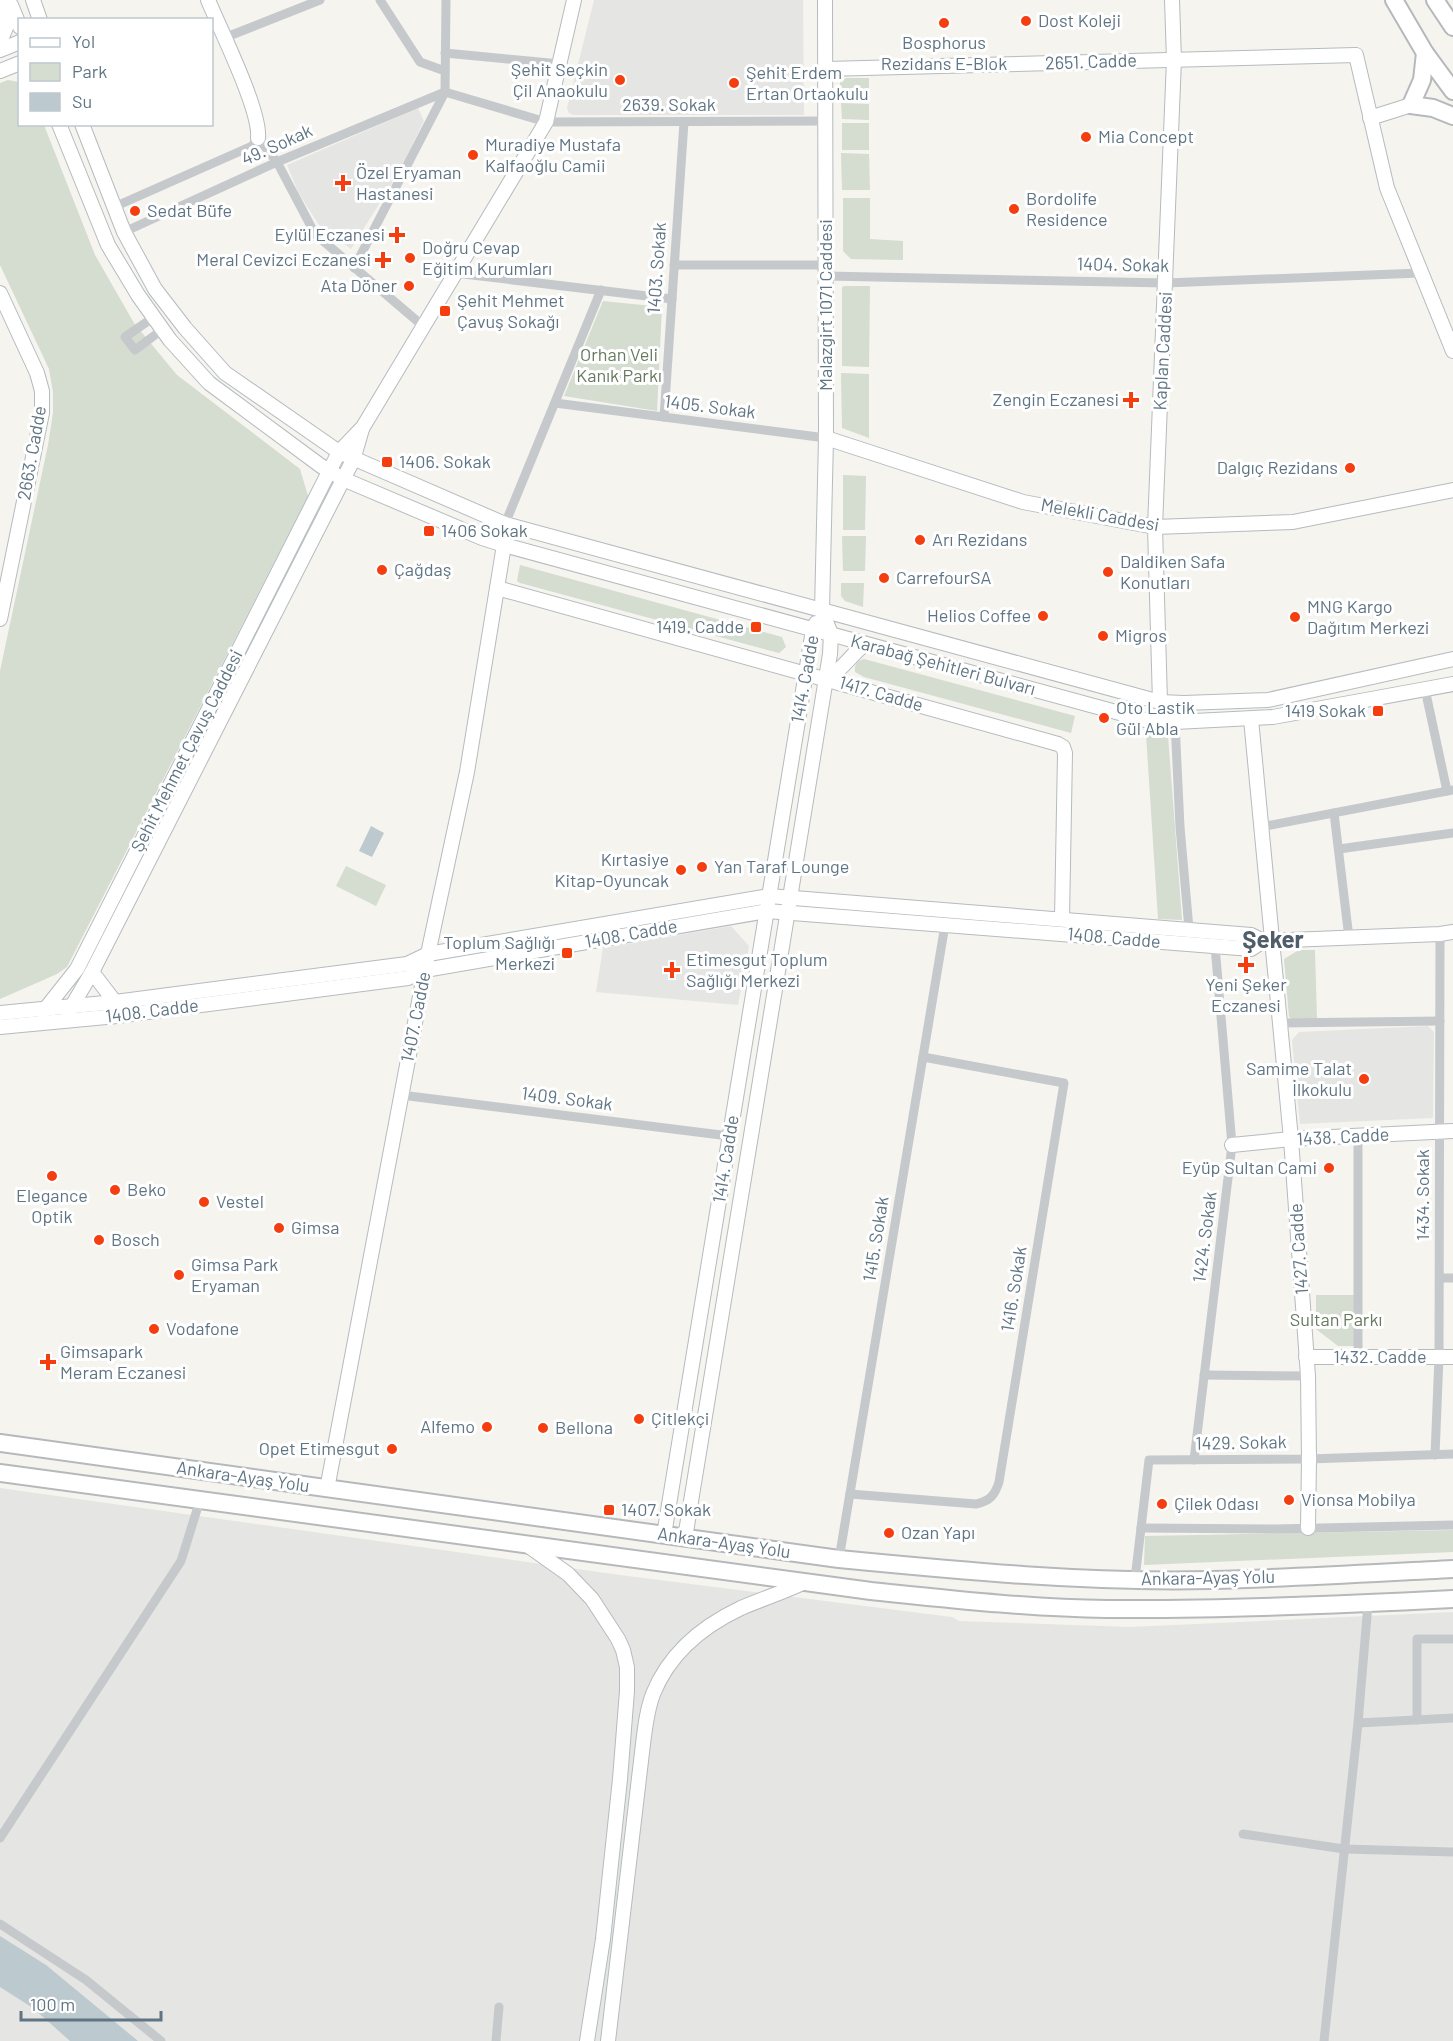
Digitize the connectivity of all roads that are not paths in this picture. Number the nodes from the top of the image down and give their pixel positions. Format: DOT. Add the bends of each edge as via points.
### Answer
graph roads {
  1 [pos="8,0"];
  2 [pos="33,0"];
  3 [pos="208,0"];
  4 [pos="320,0"];
  5 [pos="380,0"];
  6 [pos="446,0"];
  7 [pos="574,0"];
  8 [pos="825,0"];
  9 [pos="1172,0"];
  10 [pos="1394,0"];
  11 [pos="1435,0"];
  12 [pos="39,18"];
  13 [pos="18,22"];
  14 [pos="1453,27"];
  15 [pos="218,33"];
  16 [pos="0,42"];
  17 [pos="18,43"];
  18 [pos="0,50"];
  19 [pos="445,53"];
  20 [pos="1425,53"];
  21 [pos="1174,60"];
  22 [pos="18,64"];
  23 [pos="560,64"];
  24 [pos="826,69"];
  25 [pos="0,71"];
  26 [pos="445,71"];
  27 [pos="1453,91"];
  28 [pos="445,92"];
  29 [pos="1411,105"];
  30 [pos="1453,116"];
  31 [pos="1370,118"];
  32 [pos="826,121"];
  33 [pos="546,122"];
  34 [pos="684,122"];
  35 [pos="60,126"];
  36 [pos="83,126"];
  37 [pos="258,138"];
  38 [pos="277,162"];
  39 [pos="114,207"];
  40 [pos="96,214"];
  41 [pos="124,232"];
  42 [pos="674,265"];
  43 [pos="354,268"];
  44 [pos="826,271"];
  45 [pos="455,273"];
  46 [pos="1420,273"];
  47 [pos="1166,283"];
  48 [pos="601,290"];
  49 [pos="0,294"];
  50 [pos="672,299"];
  51 [pos="153,317"];
  52 [pos="423,326"];
  53 [pos="163,329"];
  54 [pos="1453,351"];
  55 [pos="555,403"];
  56 [pos="664,417"];
  57 [pos="363,427"];
  58 [pos="826,438"];
  59 [pos="339,452"];
  60 [pos="353,460"];
  61 [pos="329,471"];
  62 [pos="343,479"];
  63 [pos="1453,490"];
  64 [pos="505,524"];
  65 [pos="1155,527"];
  66 [pos="504,545"];
  67 [pos="497,588"];
  68 [pos="822,611"];
  69 [pos="0,619"];
  70 [pos="813,630"];
  71 [pos="831,634"];
  72 [pos="865,644"];
  73 [pos="1453,659"];
  74 [pos="806,673"];
  75 [pos="827,679"];
  76 [pos="1453,684"];
  77 [pos="1425,689"];
  78 [pos="1160,702"];
  79 [pos="1251,719"];
  80 [pos="1174,722"];
  81 [pos="1450,790"];
  82 [pos="1334,813"];
  83 [pos="1261,827"];
  84 [pos="1453,833"];
  85 [pos="1339,849"];
  86 [pos="769,896"];
  87 [pos="791,897"];
  88 [pos="766,910"];
  89 [pos="789,912"];
  90 [pos="1062,919"];
  91 [pos="945,925"];
  92 [pos="1189,930"];
  93 [pos="1446,933"];
  94 [pos="1348,938"];
  95 [pos="1268,941"];
  96 [pos="1215,946"];
  97 [pos="428,954"];
  98 [pos="425,970"];
  99 [pos="92,972"];
  100 [pos="115,1002"];
  101 [pos="72,1006"];
  102 [pos="47,1008"];
  103 [pos="0,1012"];
  104 [pos="64,1021"];
  105 [pos="1440,1021"];
  106 [pos="1280,1023"];
  107 [pos="34,1024"];
  108 [pos="0,1028"];
  109 [pos="923,1057"];
  110 [pos="401,1095"];
  111 [pos="1446,1132"];
  112 [pos="729,1136"];
  113 [pos="1358,1137"];
  114 [pos="1291,1139"];
  115 [pos="1232,1146"];
  116 [pos="1440,1278"];
  117 [pos="1453,1278"];
  118 [pos="1306,1357"];
  119 [pos="1358,1357"];
  120 [pos="1446,1357"];
  121 [pos="1204,1375"];
  122 [pos="1308,1376"];
  123 [pos="0,1443"];
  124 [pos="1453,1454"];
  125 [pos="1435,1455"];
  126 [pos="1309,1459"];
  127 [pos="1194,1460"];
  128 [pos="0,1473"];
  129 [pos="327,1489"];
  130 [pos="850,1494"];
  131 [pos="200,1500"];
  132 [pos="1453,1525"];
  133 [pos="1141,1528"];
  134 [pos="1308,1528"];
  135 [pos="664,1535"];
  136 [pos="685,1538"];
  137 [pos="526,1544"];
  138 [pos="839,1559"];
  139 [pos="1453,1569"];
  140 [pos="1135,1579"];
  141 [pos="805,1582"];
  142 [pos="1453,1599"];
  143 [pos="1368,1604"];
  144 [pos="1453,1639"];
  145 [pos="1453,1718"];
  146 [pos="1417,1720"];
  147 [pos="1358,1723"];
  148 [pos="1244,1834"];
  149 [pos="0,1838"];
  150 [pos="1344,1849"];
  151 [pos="1453,1852"];
  152 [pos="0,1924"];
  153 [pos="499,2007"];
  154 [pos="161,2041"];
  155 [pos="496,2041"];
  156 [pos="587,2041"];
  157 [pos="608,2041"];
  158 [pos="1324,2041"];
  1 -- 13 [label="main road"];
  1 -- 16 [label="main road" via="7,25"];
  2 -- 12 [label="main road"];
  3 -- 15 [label="main road"];
  4 -- 15 [label="street"];
  5 -- 26 [label="street" via="420,62"];
  6 -- 19 [label="street"];
  7 -- 23 [label="main road"];
  8 -- 24 [label="main road, Malazgirt 1071 Caddesi"];
  9 -- 21 [label="main road, Kaplan Caddesi"];
  10 -- 20 [label="highway"];
  11 -- 14 [label="highway"];
  15 -- 37 [label="main road" via="252,106"];
  17 -- 18 [label="main road"];
  19 -- 23 [label="street"];
  19 -- 26 [label="street"];
  20 -- 27 [label="highway"];
  20 -- 29 [label="highway" via="1422,80"];
  21 -- 24 [label="main road, 2651. Cadde"];
  21 -- 31 [label="main road, 2651. Cadde" via="1356,55"];
  21 -- 47 [label="main road, Kaplan Caddesi"];
  22 -- 25 [label="main road"];
  23 -- 33 [label="main road"];
  24 -- 32 [label="main road, Malazgirt 1071 Caddesi"];
  26 -- 28 [label="street"];
  28 -- 33 [label="street, 2639. Sokak"];
  28 -- 38 [label="street, 49. Sokak"];
  28 -- 43 [label="street"];
  29 -- 30 [label="highway"];
  29 -- 31 [label="main road"];
  31 -- 46 [label="main road" via="1387,188"];
  32 -- 34 [label="street, 2639. Sokak"];
  32 -- 44 [label="main road, Malazgirt 1071 Caddesi"];
  33 -- 34 [label="street, 2639. Sokak"];
  33 -- 45 [label="main road"];
  34 -- 42 [label="street, 1403. Sokak"];
  35 -- 40 [label="main road, Karabağ Şehitleri Bulvarı"];
  36 -- 39 [label="main road, Karabağ Şehitleri Bulvarı"];
  37 -- 38 [label="street"];
  37 -- 39 [label="street, 49. Sokak" via="252,146"];
  38 -- 41 [label="street, 49. Sokak"];
  38 -- 43 [label="street" via="315,234"];
  39 -- 40 [label="main road"];
  39 -- 41 [label="main road, Karabağ Şehitleri Bulvarı"];
  40 -- 51 [label="main road, Karabağ Şehitleri Bulvarı" via="108,245"];
  41 -- 59 [label="main road, Karabağ Şehitleri Bulvarı" via="155,289 225,373"];
  42 -- 44 [label="street, 1404. Sokak"];
  42 -- 50 [label="street, 1403. Sokak"];
  43 -- 52 [label="street"];
  44 -- 47 [label="street, 1404. Sokak"];
  44 -- 58 [label="main road, Malazgirt 1071 Caddesi"];
  45 -- 48 [label="street"];
  45 -- 52 [label="main road"];
  46 -- 47 [label="street, 1404. Sokak"];
  46 -- 54 [label="main road"];
  47 -- 65 [label="main road, Kaplan Caddesi"];
  48 -- 50 [label="street"];
  48 -- 55 [label="street"];
  49 -- 69 [label="main road, 2663. Cadde" via="42,391 42,413"];
  50 -- 56 [label="street, 1403. Sokak"];
  51 -- 53 [label="main road, Karabağ Şehitleri Bulvarı"];
  51 -- 53 [label="street" via="125,337 135,350"];
  52 -- 57 [label="main road"];
  53 -- 61 [label="main road, Karabağ Şehitleri Bulvarı" via="209,383"];
  55 -- 56 [label="street, 1405. Sokak"];
  55 -- 64 [label="street"];
  56 -- 58 [label="street, 1405. Sokak"];
  57 -- 59 [label="main road"];
  57 -- 60 [label="main road"];
  58 -- 65 [label="main road, Melekli Caddesi" via="1023,502"];
  58 -- 68 [label="main road, Malazgirt 1071 Caddesi"];
  59 -- 60 [label="main road, Karabağ Şehitleri Bulvarı"];
  59 -- 61 [label="main road, Şehit Mehmet Çavuş Caddesi"];
  60 -- 62 [label="main road, Şehit Mehmet Çavuş Caddesi"];
  60 -- 64 [label="main road, Karabağ Şehitleri Bulvarı"];
  61 -- 62 [label="main road, Karabağ Şehitleri Bulvarı"];
  61 -- 102 [label="main road, Şehit Mehmet Çavuş Caddesi" via="77,969"];
  62 -- 66 [label="main road, Karabağ Şehitleri Bulvarı"];
  62 -- 99 [label="main road, Şehit Mehmet Çavuş Caddesi"];
  63 -- 65 [label="main road, Melekli Caddesi" via="1293,522"];
  64 -- 68 [label="main road, Karabağ Şehitleri Bulvarı"];
  65 -- 78 [label="main road, Kaplan Caddesi"];
  66 -- 67 [label="main road, 1407. Cadde"];
  66 -- 70 [label="main road, Karabağ Şehitleri Bulvarı"];
  67 -- 74 [label="main road, 1417. Cadde"];
  67 -- 97 [label="main road, 1407. Cadde" via="467,772"];
  68 -- 70 [label="main road, 1414. Cadde"];
  68 -- 71 [label="main road, 1414. Cadde"];
  68 -- 78 [label="main road, Karabağ Şehitleri Bulvarı"];
  70 -- 71 [label="main road, Karabağ Şehitleri Bulvarı"];
  70 -- 74 [label="main road, 1414. Cadde"];
  71 -- 72 [label="main road, Karabağ Şehitleri Bulvarı"];
  71 -- 75 [label="main road, 1414. Cadde"];
  72 -- 75 [label="main road"];
  72 -- 80 [label="main road, Karabağ Şehitleri Bulvarı" via="1139,719"];
  73 -- 78 [label="main road, Karabağ Şehitleri Bulvarı" via="1268,700"];
  74 -- 75 [label="main road, 1417. Cadde"];
  74 -- 86 [label="main road, 1414. Cadde"];
  75 -- 87 [label="main road, 1414. Cadde"];
  75 -- 90 [label="main road, 1417. Cadde" via="1063,747"];
  76 -- 77 [label="main road, Karabağ Şehitleri Bulvarı"];
  77 -- 79 [label="main road, Karabağ Şehitleri Bulvarı"];
  77 -- 81 [label="street"];
  79 -- 80 [label="main road, Karabağ Şehitleri Bulvarı"];
  79 -- 83 [label="main road, 1427. Cadde"];
  80 -- 92 [label="street"];
  81 -- 82 [label="street"];
  82 -- 83 [label="street"];
  82 -- 85 [label="street"];
  83 -- 95 [label="main road, 1427. Cadde"];
  84 -- 85 [label="street"];
  85 -- 94 [label="street"];
  86 -- 87 [label="main road, 1408. Cadde"];
  86 -- 88 [label="main road, 1414. Cadde"];
  86 -- 97 [label="main road, 1408. Cadde"];
  87 -- 89 [label="main road, 1414. Cadde"];
  87 -- 90 [label="main road, 1408. Cadde"];
  88 -- 89 [label="main road, 1408. Cadde"];
  88 -- 98 [label="main road, 1408. Cadde"];
  88 -- 112 [label="main road, 1414. Cadde"];
  89 -- 91 [label="main road, 1408. Cadde"];
  89 -- 136 [label="main road, 1414. Cadde"];
  90 -- 92 [label="main road, 1408. Cadde"];
  91 -- 96 [label="main road, 1408. Cadde"];
  91 -- 109 [label="street, 1415. Sokak"];
  92 -- 95 [label="main road, 1408. Cadde" via="1251,935"];
  93 -- 94 [label="main road, 1408. Cadde"];
  93 -- 105 [label="street, 1434. Sokak"];
  94 -- 95 [label="main road, 1408. Cadde"];
  95 -- 96 [label="main road, 1408. Cadde" via="1251,949"];
  95 -- 106 [label="main road, 1427. Cadde"];
  96 -- 115 [label="street, 1424. Sokak"];
  97 -- 98 [label="main road, 1407. Cadde"];
  97 -- 100 [label="main road, 1408. Cadde" via="407,964"];
  98 -- 104 [label="main road, 1408. Cadde" via="408,978"];
  98 -- 110 [label="main road, 1407. Cadde"];
  99 -- 100 [label="main road"];
  99 -- 101 [label="main road, Şehit Mehmet Çavuş Caddesi"];
  100 -- 101 [label="main road, 1408. Cadde"];
  101 -- 102 [label="main road, 1408. Cadde"];
  101 -- 104 [label="main road, Şehit Mehmet Çavuş Caddesi"];
  102 -- 103 [label="main road, 1408. Cadde"];
  102 -- 107 [label="main road, Şehit Mehmet Çavuş Caddesi"];
  104 -- 107 [label="main road, 1408. Cadde"];
  105 -- 106 [label="street"];
  105 -- 111 [label="street, 1434. Sokak"];
  106 -- 114 [label="main road, 1427. Cadde"];
  107 -- 108 [label="main road, 1408. Cadde"];
  109 -- 130 [label="street, 1415. Sokak"];
  109 -- 130 [label="street, 1416. Sokak" via="1064,1083 999,1482 988,1501 976,1504"];
  110 -- 112 [label="street, 1409. Sokak"];
  110 -- 129 [label="main road, 1407. Cadde"];
  111 -- 113 [label="main road, 1438. Cadde"];
  111 -- 116 [label="street, 1434. Sokak"];
  112 -- 135 [label="main road, 1414. Cadde"];
  113 -- 114 [label="main road, 1438. Cadde"];
  113 -- 119 [label="street"];
  114 -- 115 [label="main road, 1438. Cadde"];
  114 -- 118 [label="main road, 1427. Cadde"];
  115 -- 121 [label="street, 1424. Sokak"];
  116 -- 117 [label="street"];
  116 -- 120 [label="street, 1434. Sokak"];
  118 -- 119 [label="main road, 1432. Cadde"];
  118 -- 122 [label="main road, 1427. Cadde"];
  119 -- 120 [label="main road, 1432. Cadde"];
  120 -- 125 [label="street, 1434. Sokak"];
  121 -- 122 [label="street"];
  121 -- 127 [label="street, 1424. Sokak"];
  122 -- 126 [label="main road, 1427. Cadde"];
  123 -- 129 [label="highway, Ankara-Ayaş Yolu"];
  124 -- 125 [label="street, 1429. Sokak"];
  125 -- 126 [label="street, 1429. Sokak"];
  126 -- 127 [label="street, 1429. Sokak"];
  126 -- 134 [label="main road, 1427. Cadde"];
  127 -- 133 [label="street, 1429. Sokak" via="1149,1460"];
  128 -- 131 [label="highway, Ankara-Ayaş Yolu"];
  129 -- 135 [label="highway, Ankara-Ayaş Yolu"];
  130 -- 138 [label="street, 1415. Sokak"];
  131 -- 137 [label="highway, Ankara-Ayaş Yolu"];
  131 -- 149 [label="street" via="181,1561"];
  132 -- 134 [label="street"];
  133 -- 134 [label="street"];
  133 -- 140 [label="street, 1429. Sokak"];
  135 -- 136 [label="highway, Ankara-Ayaş Yolu"];
  136 -- 138 [label="highway, Ankara-Ayaş Yolu"];
  137 -- 141 [label="highway, Ankara-Ayaş Yolu"];
  137 -- 156 [label="main road" via="555,1563 592,1599 618,1639 627,1667 621,1779"];
  138 -- 140 [label="highway, Ankara-Ayaş Yolu" via="958,1571"];
  139 -- 140 [label="highway, Ankara-Ayaş Yolu" via="1211,1580"];
  141 -- 143 [label="highway, Ankara-Ayaş Yolu" via="979,1602 1105,1609"];
  141 -- 157 [label="main road" via="713,1623 673,1659 652,1696 639,1770"];
  142 -- 143 [label="highway, Ankara-Ayaş Yolu"];
  143 -- 147 [label="street"];
  144 -- 146 [label="street" via="1417,1639"];
  145 -- 146 [label="street"];
  146 -- 147 [label="street"];
  147 -- 150 [label="street"];
  148 -- 150 [label="street"];
  150 -- 151 [label="street"];
  150 -- 158 [label="street"];
  152 -- 154 [label="street" via="86,1980"];
  153 -- 155 [label="street"];
}
